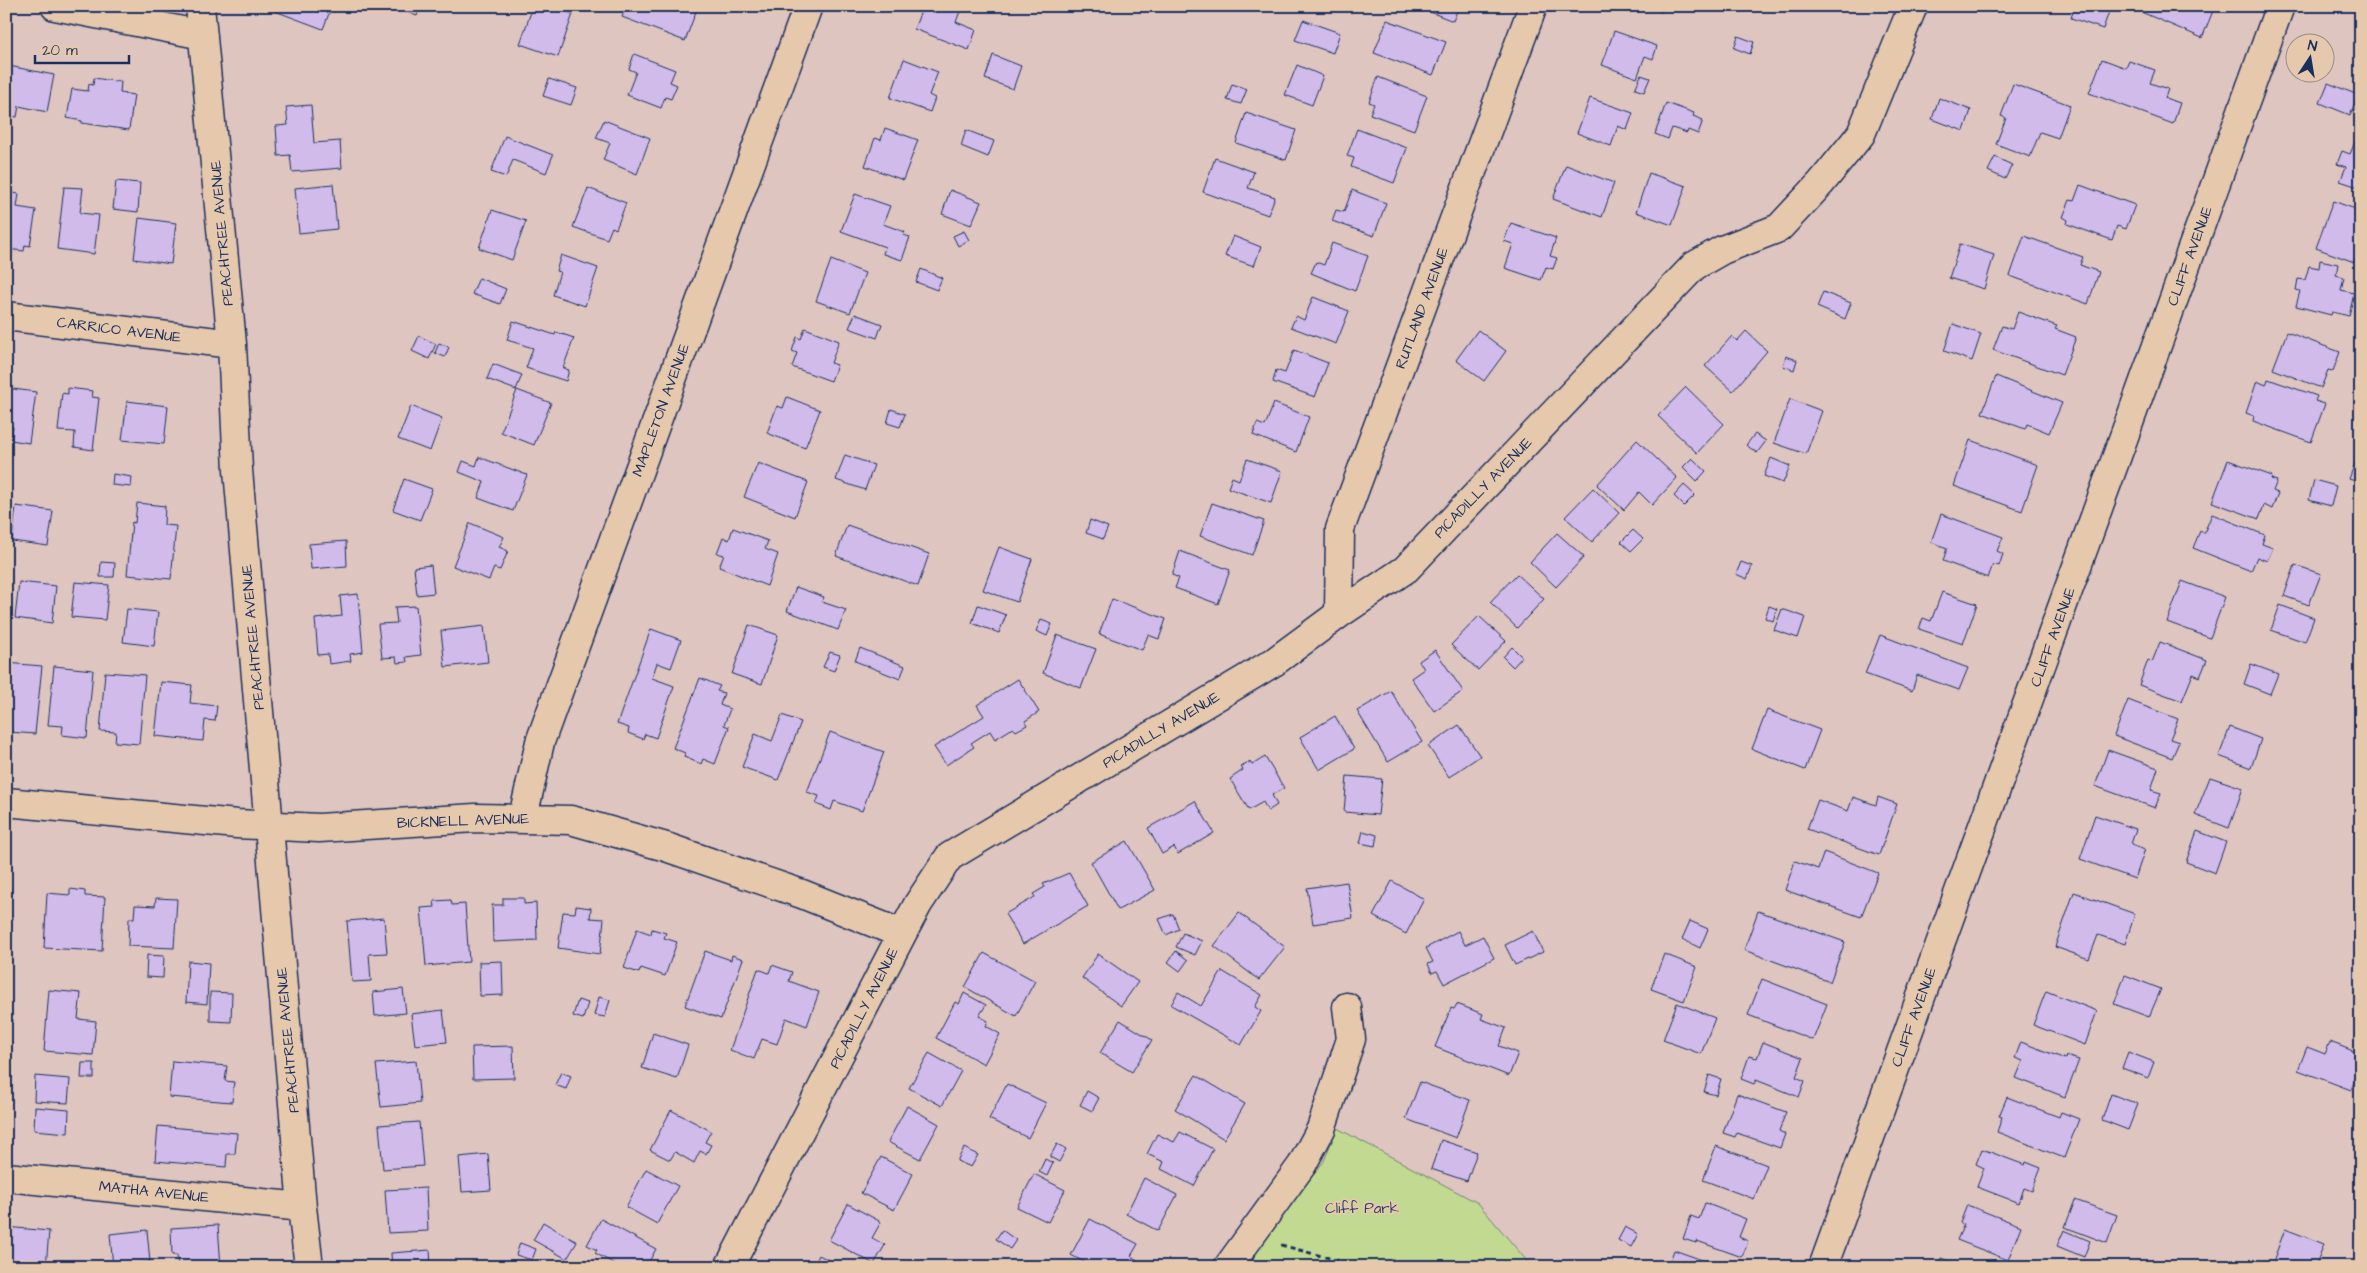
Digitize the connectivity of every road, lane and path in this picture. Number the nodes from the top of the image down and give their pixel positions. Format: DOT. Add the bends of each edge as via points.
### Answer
graph roads {
  1 [pos="55,6"];
  2 [pos="200,6"];
  3 [pos="808,6"];
  4 [pos="1532,6"];
  5 [pos="1913,6"];
  6 [pos="2280,6"];
  7 [pos="203,35"];
  8 [pos="6,316"];
  9 [pos="232,344"];
  10 [pos="1338,614"];
  11 [pos="6,802"];
  12 [pos="523,817"];
  13 [pos="270,826"];
  14 [pos="902,934"];
  15 [pos="1347,1007"];
  16 [pos="6,1177"];
  17 [pos="302,1207"];
  18 [pos="1248,1237"];
  19 [pos="309,1267"];
  20 [pos="729,1267"];
  21 [pos="1228,1267"];
  22 [pos="1362,1267"];
  23 [pos="1823,1267"];
  1 -- 7 [label="street"];
  2 -- 7 [label="street, PEACHTREE AVENUE"];
  3 -- 12 [label="street, MAPLETON AVENUE" via="540,742"];
  4 -- 10 [label="street, RUTLAND AVENUE" via="1340,530"];
  5 -- 10 [label="street, PICADILLY AVENUE" via="1861,134 1821,184 1779,228 1722,250 1694,266 1406,569"];
  6 -- 23 [label="street, CLIFF AVENUE"];
  7 -- 9 [label="street, PEACHTREE AVENUE"];
  8 -- 9 [label="street, CARRICO AVENUE"];
  9 -- 13 [label="street, PEACHTREE AVENUE" via="238,470"];
  10 -- 14 [label="street, PICADILLY AVENUE" via="1274,662 950,857"];
  11 -- 13 [label="street, BICKNELL AVENUE"];
  12 -- 13 [label="street, BICKNELL AVENUE" via="318,828"];
  12 -- 14 [label="street, BICKNELL AVENUE" via="571,820 666,847 802,894"];
  13 -- 17 [label="street, PEACHTREE AVENUE"];
  14 -- 20 [label="street, PICADILLY AVENUE"];
  15 -- 18 [label="street" via="1350,1039 1321,1129 1302,1165"];
  16 -- 17 [label="street, MATHA AVENUE"];
  17 -- 19 [label="street, PEACHTREE AVENUE"];
  18 -- 21 [label="street"];
  18 -- 22 [label="path"];
}
